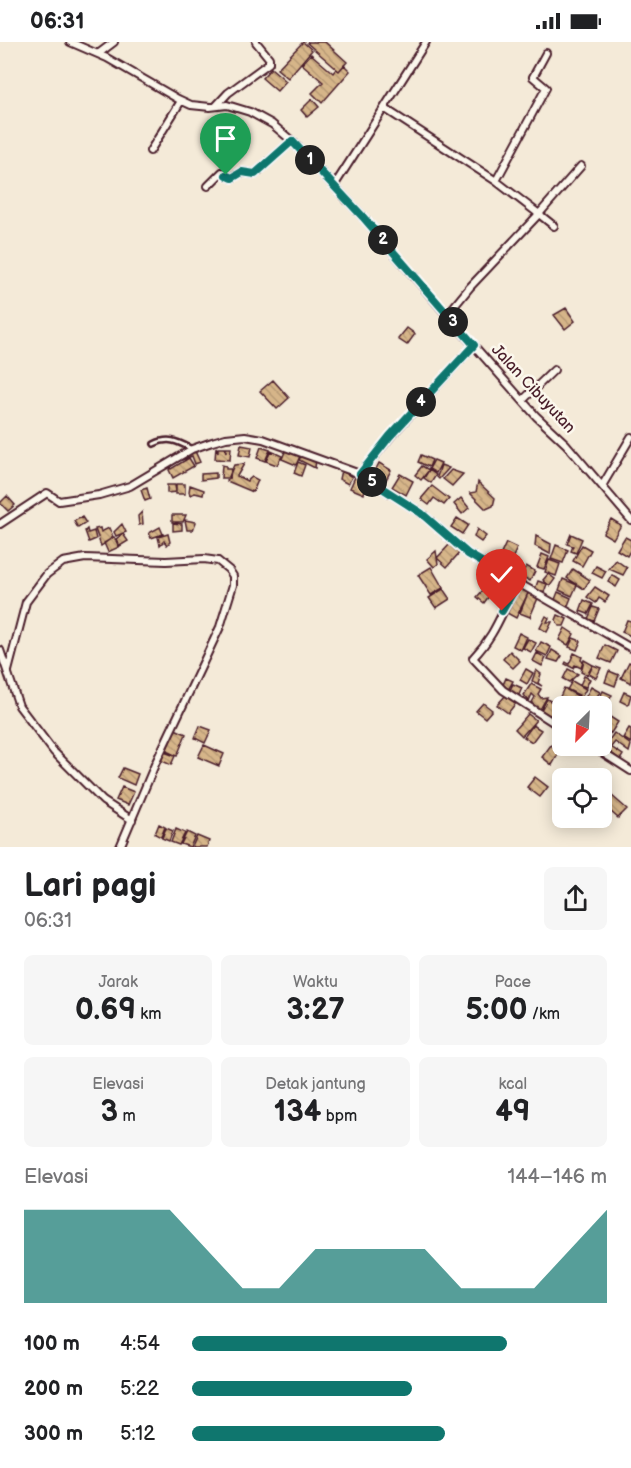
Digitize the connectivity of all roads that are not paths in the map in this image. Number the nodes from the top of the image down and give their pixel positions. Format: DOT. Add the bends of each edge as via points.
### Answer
graph roads {
  1 [pos="70,42"];
  2 [pos="114,42"];
  3 [pos="256,42"];
  4 [pos="426,42"];
  5 [pos="546,53"];
  6 [pos="98,54"];
  7 [pos="181,100"];
  8 [pos="216,106"];
  9 [pos="384,108"];
  10 [pos="292,141"];
  11 [pos="150,152"];
  12 [pos="581,166"];
  13 [pos="496,181"];
  14 [pos="208,186"];
  15 [pos="334,186"];
  16 [pos="539,214"];
  17 [pos="554,226"];
  18 [pos="447,315"];
  19 [pos="474,345"];
  20 [pos="554,370"];
  21 [pos="523,400"];
  22 [pos="631,437"];
  23 [pos="154,444"];
  24 [pos="192,449"];
  25 [pos="360,474"];
  26 [pos="602,486"];
  27 [pos="631,520"];
  28 [pos="0,524"];
  29 [pos="518,583"];
  30 [pos="631,648"];
  31 [pos="0,650"];
  32 [pos="8,671"];
  33 [pos="552,722"];
  34 [pos="608,756"];
  35 [pos="631,771"];
  36 [pos="132,820"];
  37 [pos="120,847"];
  1 -- 6 [label="street, Jalan Cibuyutan"];
  2 -- 6 [label="street"];
  3 -- 8 [label="street" via="269,63"];
  4 -- 9 [label="street"];
  5 -- 13 [label="street" via="533,77 546,88"];
  6 -- 7 [label="street, Jalan Cibuyutan"];
  7 -- 8 [label="street, Jalan Cibuyutan"];
  7 -- 11 [label="street"];
  8 -- 10 [label="street, Jalan Cibuyutan" via="250,112"];
  9 -- 13 [label="street"];
  9 -- 15 [label="street"];
  10 -- 14 [label="street" via="255,174 242,172 232,178 222,172"];
  10 -- 15 [label="street, Jalan Cibuyutan"];
  12 -- 16 [label="street"];
  13 -- 16 [label="street"];
  15 -- 18 [label="street, Jalan Cibuyutan"];
  16 -- 17 [label="street"];
  16 -- 18 [label="street"];
  18 -- 19 [label="street, Jalan Cibuyutan"];
  19 -- 21 [label="street, Jalan Cibuyutan"];
  19 -- 25 [label="street"];
  20 -- 21 [label="street"];
  21 -- 26 [label="street, Jalan Cibuyutan"];
  22 -- 26 [label="street"];
  23 -- 24 [label="lane" via="171,439"];
  24 -- 25 [label="street" via="245,436"];
  24 -- 28 [label="street" via="130,486 59,501 47,493"];
  25 -- 29 [label="street" via="421,513 468,554"];
  26 -- 27 [label="street, Jalan Cibuyutan"];
  29 -- 30 [label="street"];
  29 -- 33 [label="street" via="487,643 473,658 502,690"];
  31 -- 32 [label="street"];
  32 -- 36 [label="street" via="19,706 54,752 103,801"];
  32 -- 36 [label="street" via="26,602 47,574 63,562 85,558 204,559 218,561 229,570 233,585 220,627"];
  34 -- 35 [label="street"];
  36 -- 37 [label="street"];
}
